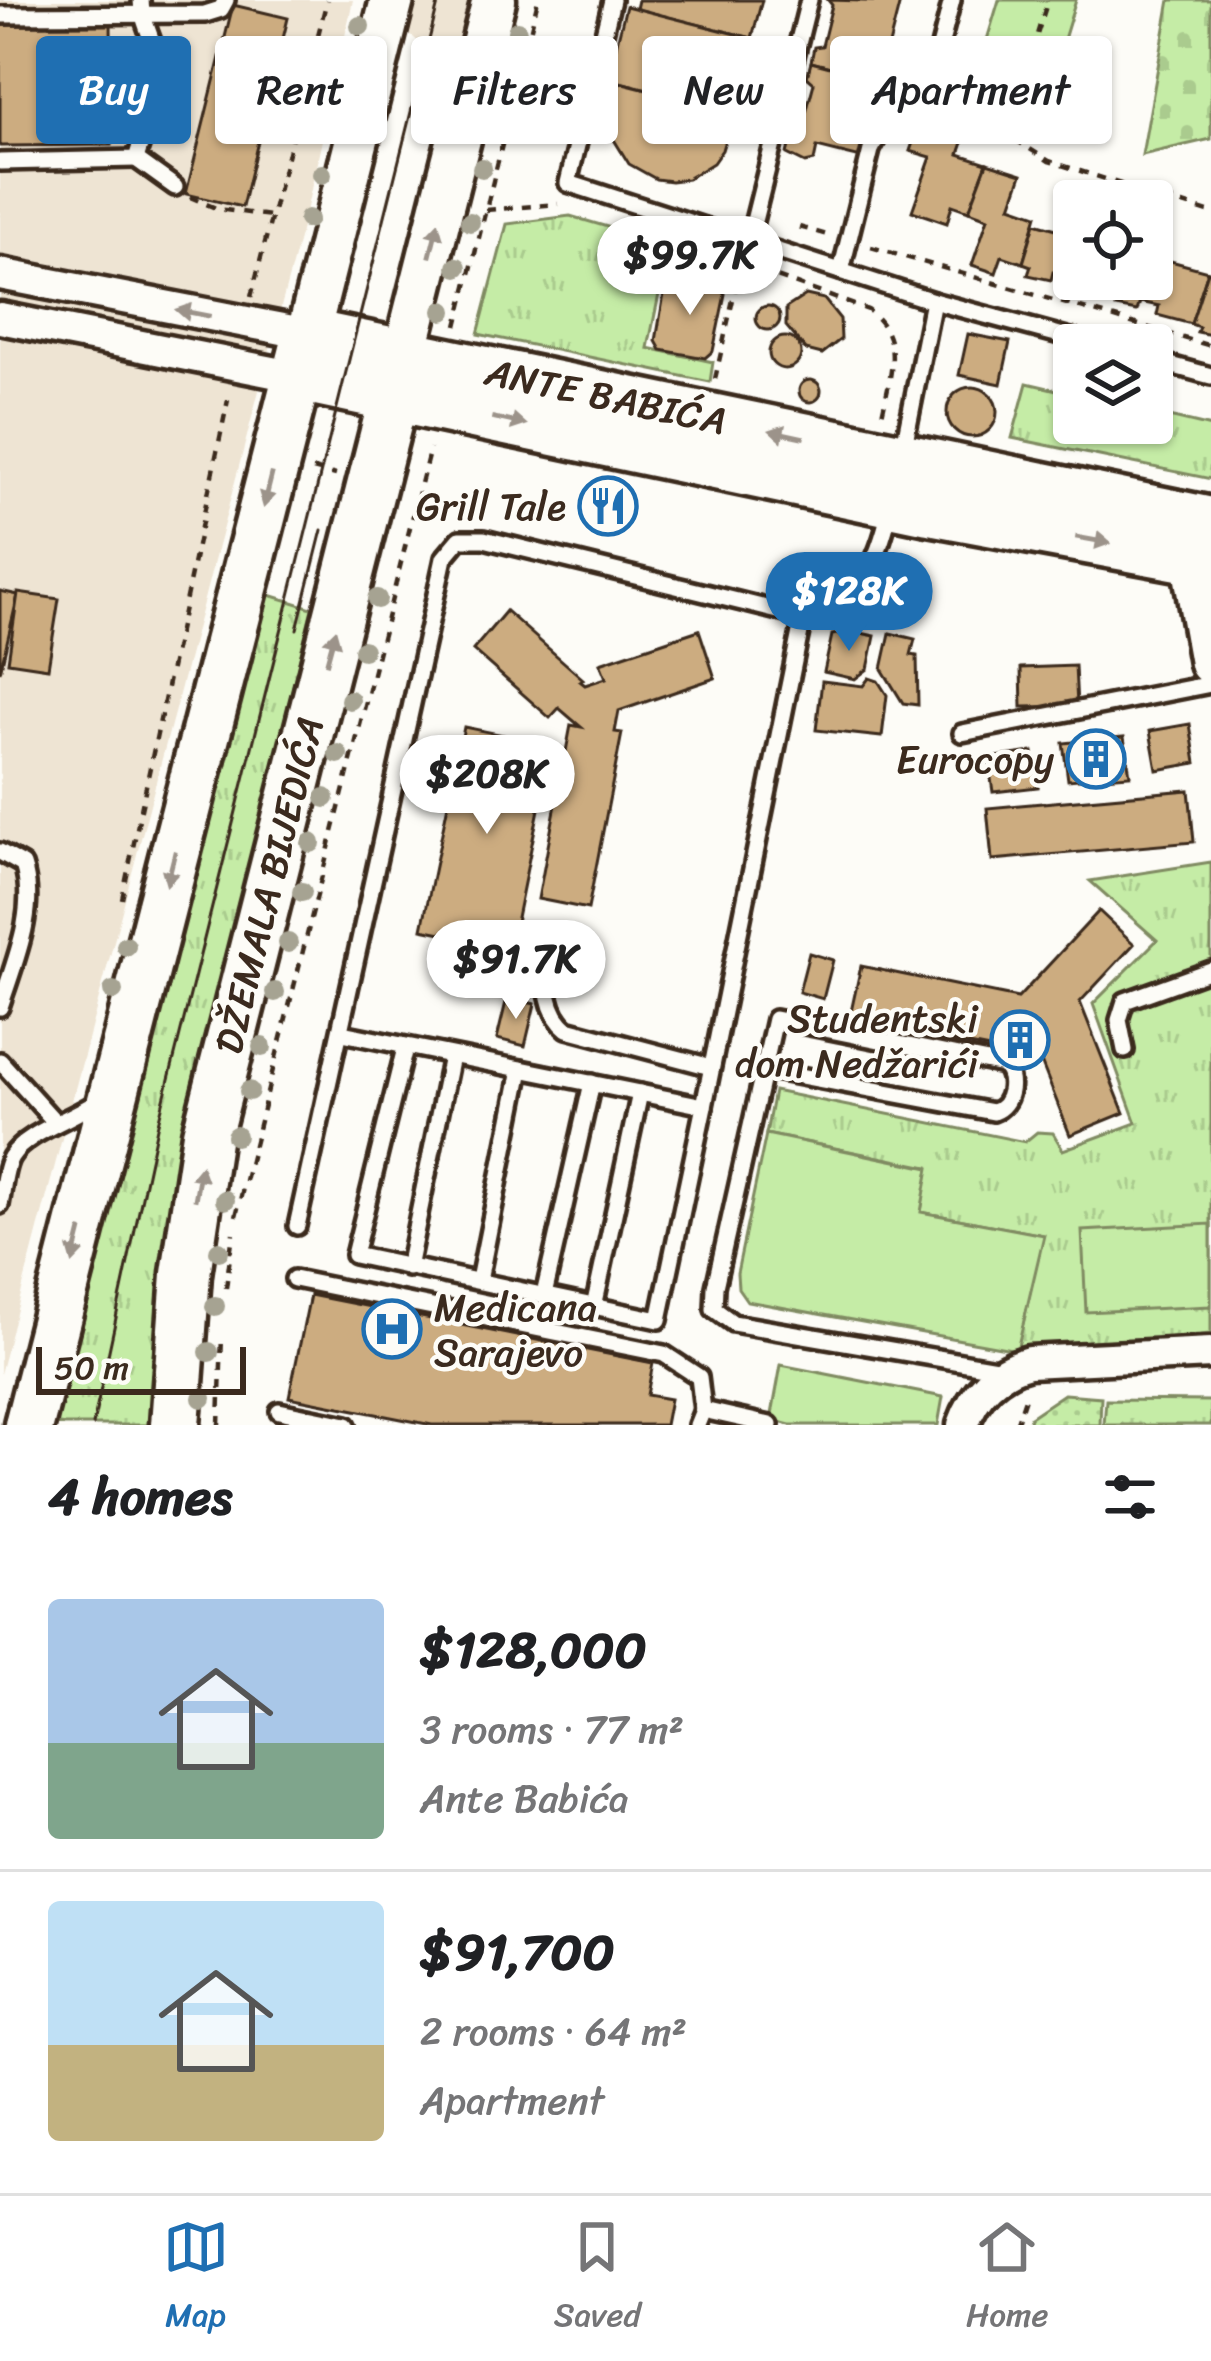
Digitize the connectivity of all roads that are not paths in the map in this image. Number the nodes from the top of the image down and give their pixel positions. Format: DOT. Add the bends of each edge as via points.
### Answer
graph roads {
  1 [pos="226,0"];
  2 [pos="392,0"];
  3 [pos="494,0"];
  4 [pos="612,0"];
  5 [pos="808,0"];
  6 [pos="952,0"];
  7 [pos="141,7"];
  8 [pos="0,15"];
  9 [pos="136,160"];
  10 [pos="0,162"];
  11 [pos="175,187"];
  12 [pos="749,241"];
  13 [pos="841,271"];
  14 [pos="0,274"];
  15 [pos="933,301"];
  16 [pos="0,318"];
  17 [pos="1053,333"];
  18 [pos="303,356"];
  19 [pos="1173,366"];
  20 [pos="400,375"];
  21 [pos="1211,376"];
  22 [pos="890,463"];
  23 [pos="1200,539"];
  24 [pos="803,617"];
  25 [pos="1211,663"];
  26 [pos="1211,684"];
  27 [pos="962,733"];
  28 [pos="0,852"];
  29 [pos="545,941"];
  30 [pos="1211,970"];
  31 [pos="0,1007"];
  32 [pos="342,1033"];
  33 [pos="404,1048"];
  34 [pos="1125,1050"];
  35 [pos="451,1057"];
  36 [pos="0,1061"];
  37 [pos="711,1067"];
  38 [pos="521,1069"];
  39 [pos="763,1069"];
  40 [pos="592,1083"];
  41 [pos="117,1086"];
  42 [pos="640,1093"];
  43 [pos="704,1106"];
  44 [pos="56,1123"];
  45 [pos="0,1205"];
  46 [pos="297,1226"];
  47 [pos="408,1268"];
  48 [pos="294,1279"];
  49 [pos="479,1280"];
  50 [pos="544,1295"];
  51 [pos="594,1307"];
  52 [pos="1211,1353"];
  53 [pos="1002,1369"];
  54 [pos="279,1411"];
  55 [pos="700,1417"];
  56 [pos="28,1425"];
  57 [pos="176,1425"];
  58 [pos="347,1425"];
  59 [pos="770,1425"];
  60 [pos="963,1425"];
  1 -- 7 [label="lane" via="205,14"];
  2 -- 18 [label="main road"];
  20 -- 3 [label="main road, one-way"];
  4 -- 12 [label="lane" via="568,183"];
  5 -- 12 [label="lane"];
  6 -- 13 [label="lane" via="930,86 900,108 871,150"];
  7 -- 8 [label="lane"];
  7 -- 9 [label="lane" via="158,80"];
  9 -- 10 [label="lane"];
  9 -- 11 [label="lane"];
  12 -- 13 [label="lane"];
  13 -- 15 [label="lane"];
  18 -- 14 [label="street, ANTE BABIĆA, one-way"];
  15 -- 17 [label="lane"];
  15 -- 22 [label="lane"];
  16 -- 18 [label="street, ANTE BABIĆA"];
  18 -- 20 [label="main road, ANTE BABIĆA"];
  18 -- 41 [label="main road, one-way"];
  19 -- 21 [label="lane"];
  20 -- 22 [label="main road, ANTE BABIĆA"];
  57 -- 20 [label="main road, DŽEMALA BIJEDIĆA, one-way" via="185,1274 207,1134"];
  22 -- 23 [label="main road, ANTE BABIĆA"];
  22 -- 24 [label="lane" via="881,552 854,592"];
  23 -- 25 [label="main road"];
  24 -- 32 [label="lane" via="460,539 444,558"];
  24 -- 37 [label="lane"];
  26 -- 27 [label="lane"];
  28 -- 31 [label="lane" via="23,865 30,886"];
  29 -- 37 [label="lane" via="549,1001 567,1029"];
  30 -- 34 [label="lane" via="1125,1001"];
  32 -- 33 [label="lane"];
  32 -- 46 [label="lane"];
  33 -- 35 [label="lane"];
  33 -- 47 [label="lane" via="354,1255"];
  35 -- 38 [label="lane"];
  35 -- 47 [label="lane"];
  36 -- 44 [label="lane"];
  37 -- 43 [label="lane"];
  38 -- 40 [label="lane"];
  38 -- 49 [label="lane"];
  39 -- 39 [label="lane" via="993,1112 1006,1103 1012,1082 1003,1065 775,1019"];
  39 -- 53 [label="lane" via="714,1309 733,1323"];
  40 -- 42 [label="lane"];
  40 -- 50 [label="lane"];
  41 -- 44 [label="lane"];
  41 -- 56 [label="main road, one-way"];
  42 -- 43 [label="lane"];
  42 -- 51 [label="lane"];
  43 -- 51 [label="lane" via="659,1320"];
  44 -- 45 [label="lane" via="11,1157"];
  47 -- 49 [label="lane"];
  48 -- 55 [label="lane" via="664,1354 699,1377"];
  49 -- 50 [label="lane"];
  50 -- 51 [label="lane"];
  52 -- 53 [label="street"];
  53 -- 60 [label="street"];
  54 -- 58 [label="lane"];
  55 -- 59 [label="lane"];
}
